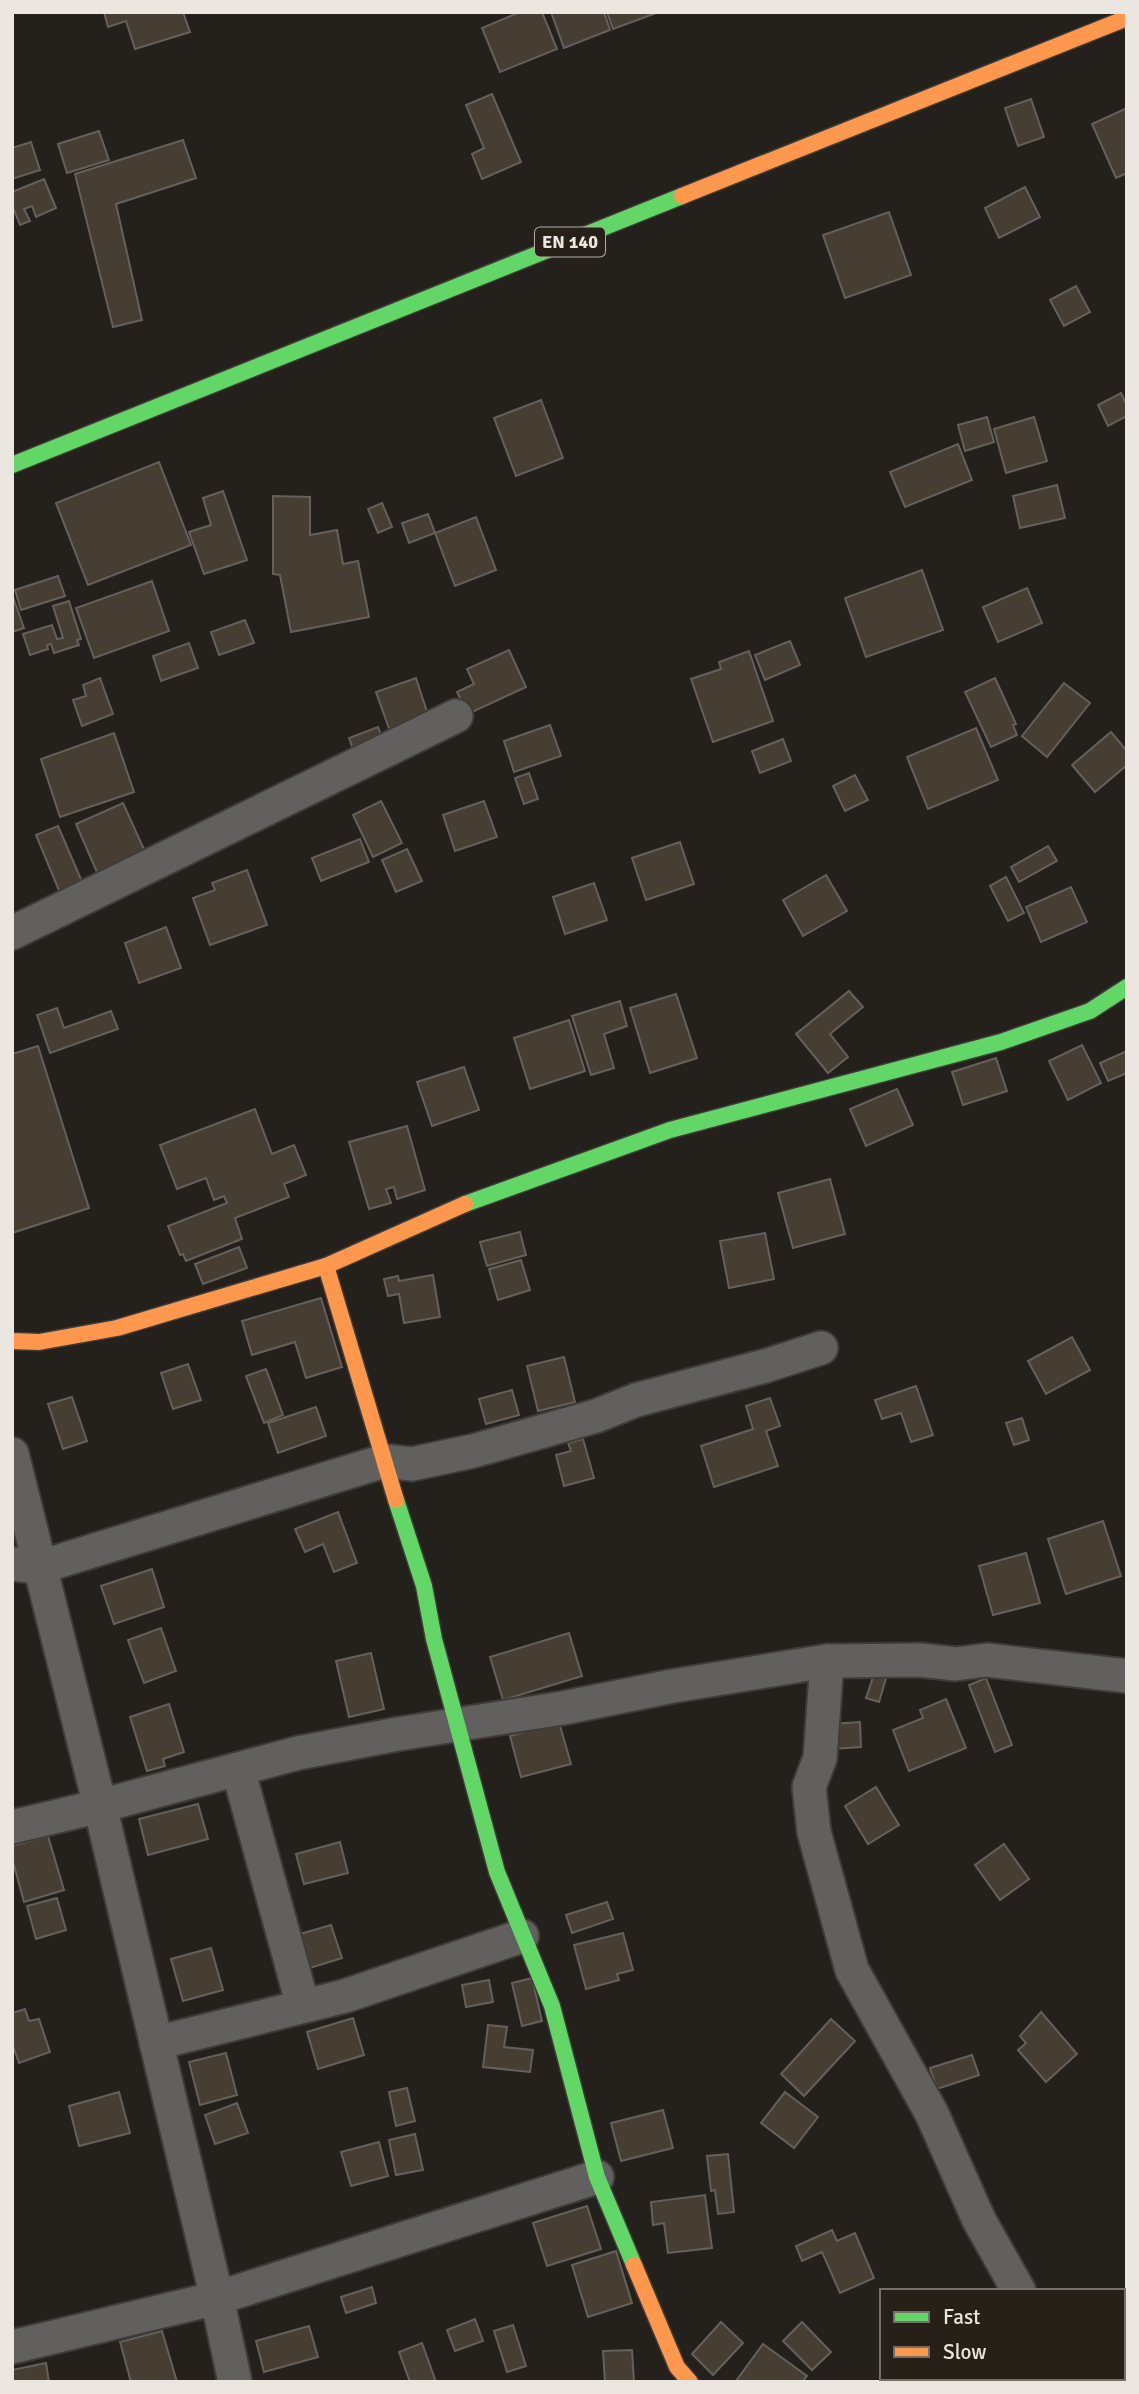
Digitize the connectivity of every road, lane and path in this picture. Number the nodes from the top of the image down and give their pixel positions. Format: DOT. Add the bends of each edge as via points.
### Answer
graph roads {
  1 [pos="1127,18"];
  2 [pos="12,465"];
  3 [pos="456,716"];
  4 [pos="12,933"];
  5 [pos="1127,987"];
  6 [pos="326,1266"];
  7 [pos="12,1341"];
  8 [pos="821,1348"];
  9 [pos="12,1454"];
  10 [pos="384,1461"];
  11 [pos="26,1566"];
  12 [pos="827,1661"];
  13 [pos="1127,1676"];
  14 [pos="457,1724"];
  15 [pos="238,1769"];
  16 [pos="100,1806"];
  17 [pos="12,1826"];
  18 [pos="522,1936"];
  19 [pos="303,2006"];
  20 [pos="156,2043"];
  21 [pos="597,2177"];
  22 [pos="1017,2289"];
  23 [pos="217,2298"];
  24 [pos="12,2347"];
  25 [pos="235,2382"];
  26 [pos="690,2382"];
  1 -- 2 [label="street, EN 140"];
  3 -- 4 [label="street"];
  5 -- 6 [label="street" via="1090,1011 1001,1042 670,1130 471,1201"];
  6 -- 7 [label="street" via="117,1328 39,1342"];
  6 -- 10 [label="street"];
  8 -- 10 [label="street" via="473,1451 412,1464"];
  9 -- 11 [label="street"];
  10 -- 11 [label="street"];
  10 -- 14 [label="street" via="424,1586"];
  11 -- 16 [label="street"];
  12 -- 13 [label="street" via="956,1664 987,1660"];
  12 -- 14 [label="street"];
  12 -- 22 [label="street" via="820,1758 809,1787 814,1832 852,1970 932,2114 979,2220"];
  14 -- 15 [label="street" via="298,1753"];
  14 -- 18 [label="street" via="497,1872"];
  15 -- 16 [label="street"];
  15 -- 19 [label="street"];
  16 -- 17 [label="street"];
  16 -- 20 [label="street"];
  18 -- 19 [label="street"];
  18 -- 21 [label="street" via="552,2006"];
  19 -- 20 [label="street"];
  20 -- 23 [label="street"];
  21 -- 23 [label="street"];
  21 -- 26 [label="street" via="677,2367"];
  23 -- 24 [label="street"];
  23 -- 25 [label="street"];
}
